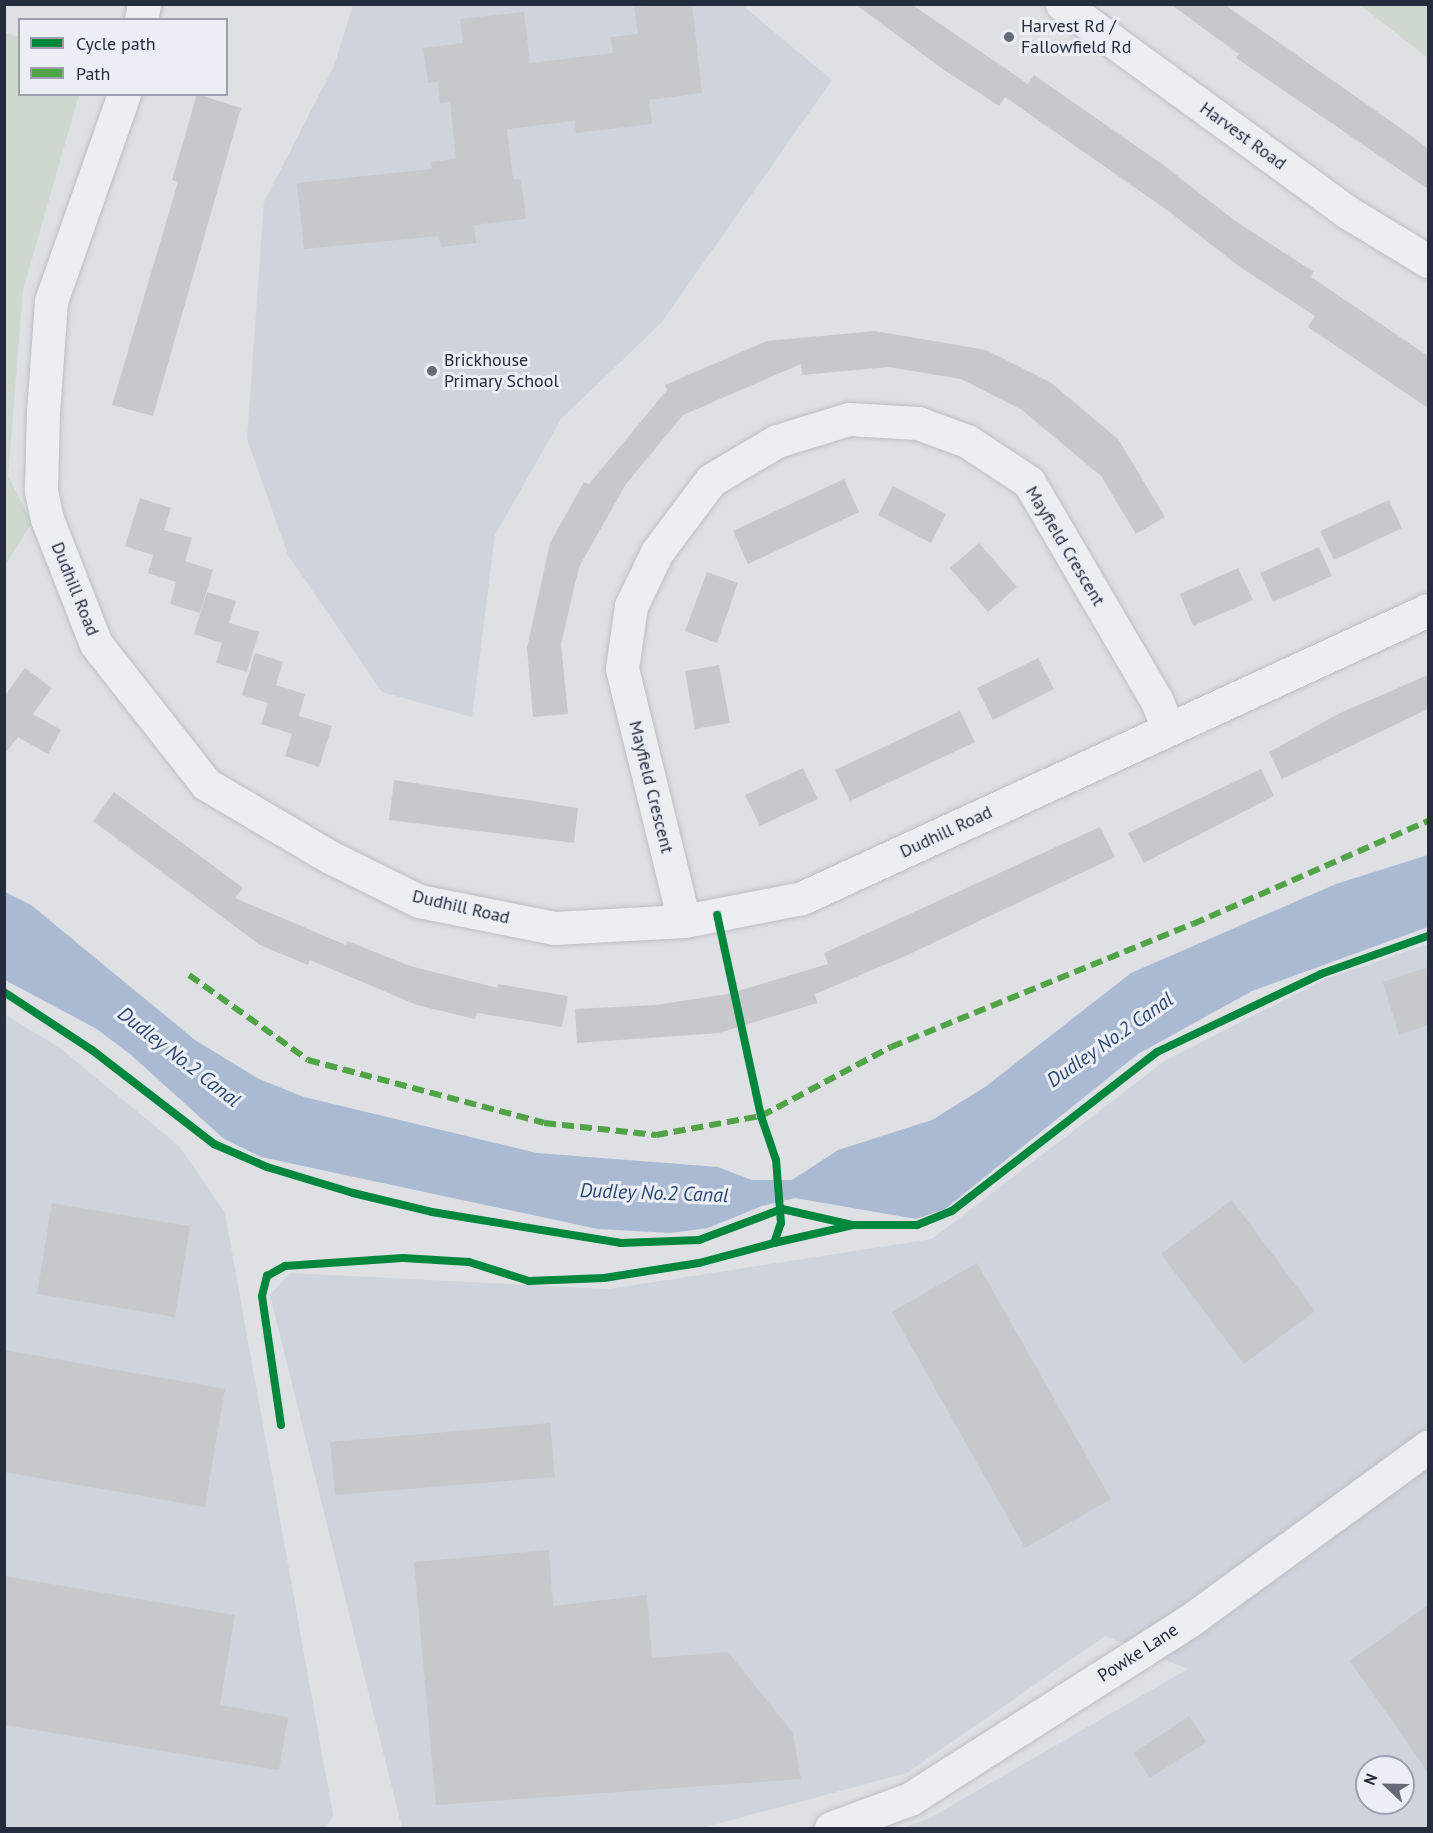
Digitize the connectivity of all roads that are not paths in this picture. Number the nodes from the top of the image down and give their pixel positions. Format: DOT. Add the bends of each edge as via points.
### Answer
graph roads {
  1 [pos="1062,4"];
  2 [pos="123,96"];
  3 [pos="1428,261"];
  4 [pos="1428,610"];
  5 [pos="1168,729"];
  6 [pos="684,921"];
  7 [pos="1428,1447"];
  8 [pos="831,1828"];
  1 -- 3 [label="street, Harvest Road" via="1347,212"];
  2 -- 6 [label="street, Dudhill Road" via="51,301 43,412 41,491 47,519 96,644 206,784 328,856 419,901 554,928"];
  4 -- 5 [label="street, Dudhill Road"];
  5 -- 6 [label="street, Dudhill Road" via="802,898"];
  5 -- 6 [label="street, Mayfield Crescent" via="1156,699 1029,482 967,441 918,423 849,419 777,441 711,480 657,552 631,606 622,668"];
  7 -- 8 [label="street, Powke Lane" via="1189,1621 910,1799"];
}
